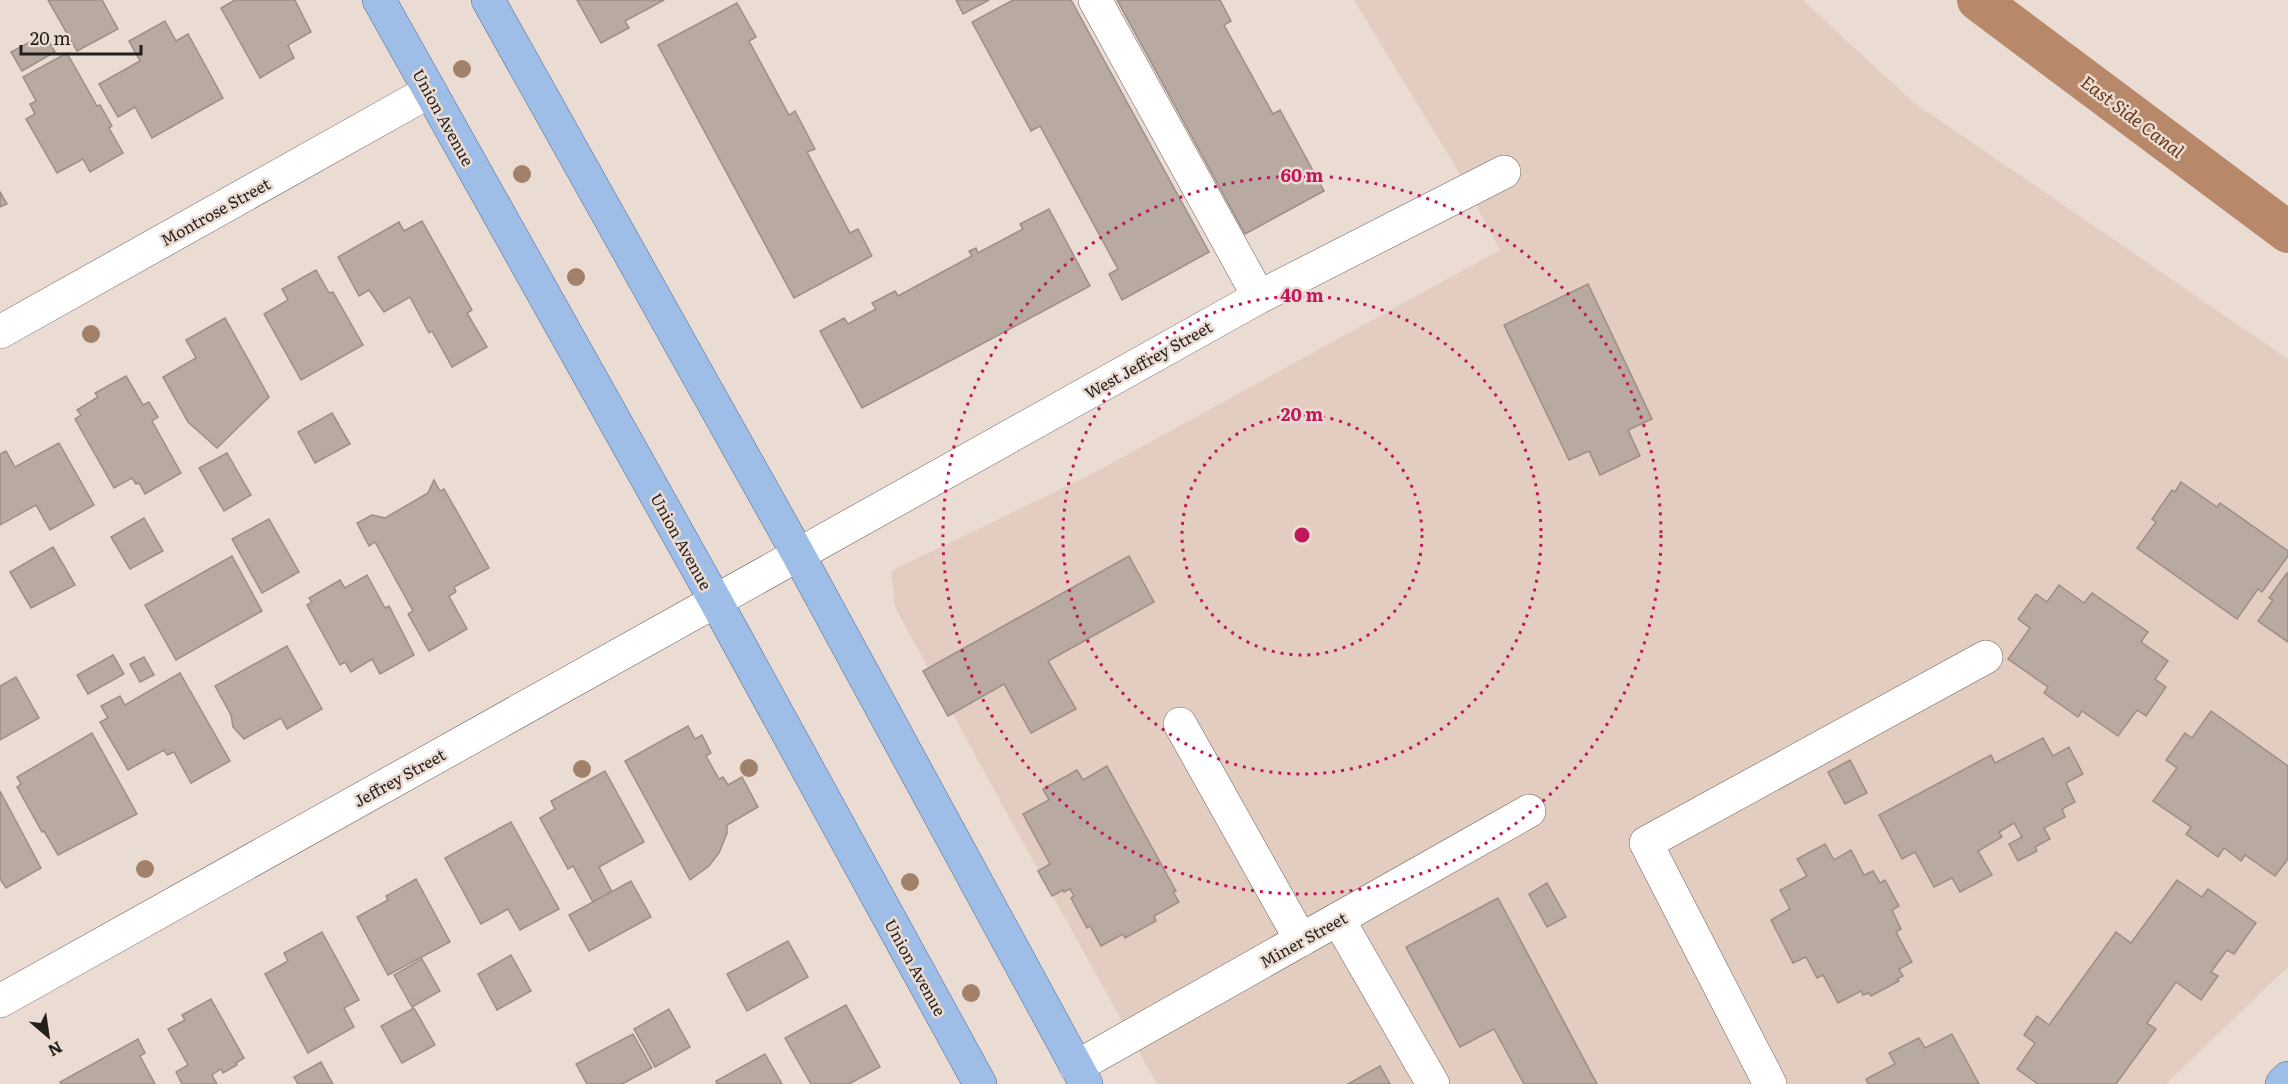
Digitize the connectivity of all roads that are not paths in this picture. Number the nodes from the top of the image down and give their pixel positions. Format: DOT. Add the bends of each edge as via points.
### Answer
graph roads {
  1 [pos="379,0"];
  2 [pos="488,0"];
  3 [pos="1095,0"];
  4 [pos="430,91"];
  5 [pos="1504,172"];
  6 [pos="1259,297"];
  7 [pos="0,332"];
  8 [pos="798,555"];
  9 [pos="715,600"];
  10 [pos="1986,657"];
  11 [pos="1180,724"];
  12 [pos="1529,811"];
  13 [pos="1338,919"];
  14 [pos="1301,940"];
  15 [pos="0,1001"];
  16 [pos="1081,1075"];
  17 [pos="2288,1078"];
  18 [pos="980,1084"];
  19 [pos="1433,1084"];
  20 [pos="1770,1084"];
  21 [pos="2282,1084"];
  1 -- 4 [label="main road, Union Avenue"];
  2 -- 8 [label="main road"];
  3 -- 6 [label="street"];
  4 -- 7 [label="street, Montrose Street"];
  4 -- 9 [label="main road, Union Avenue"];
  5 -- 6 [label="street, West Jeffrey Street"];
  6 -- 8 [label="street, West Jeffrey Street"];
  8 -- 9 [label="street, Jeffrey Street"];
  8 -- 16 [label="main road"];
  9 -- 15 [label="street, Jeffrey Street"];
  9 -- 18 [label="main road, Union Avenue"];
  10 -- 20 [label="street" via="1646,843"];
  11 -- 14 [label="street"];
  12 -- 13 [label="street, Miner Street"];
  13 -- 14 [label="street, Miner Street"];
  13 -- 19 [label="street"];
  14 -- 16 [label="street, Miner Street"];
  17 -- 21 [label="main road"];
}
